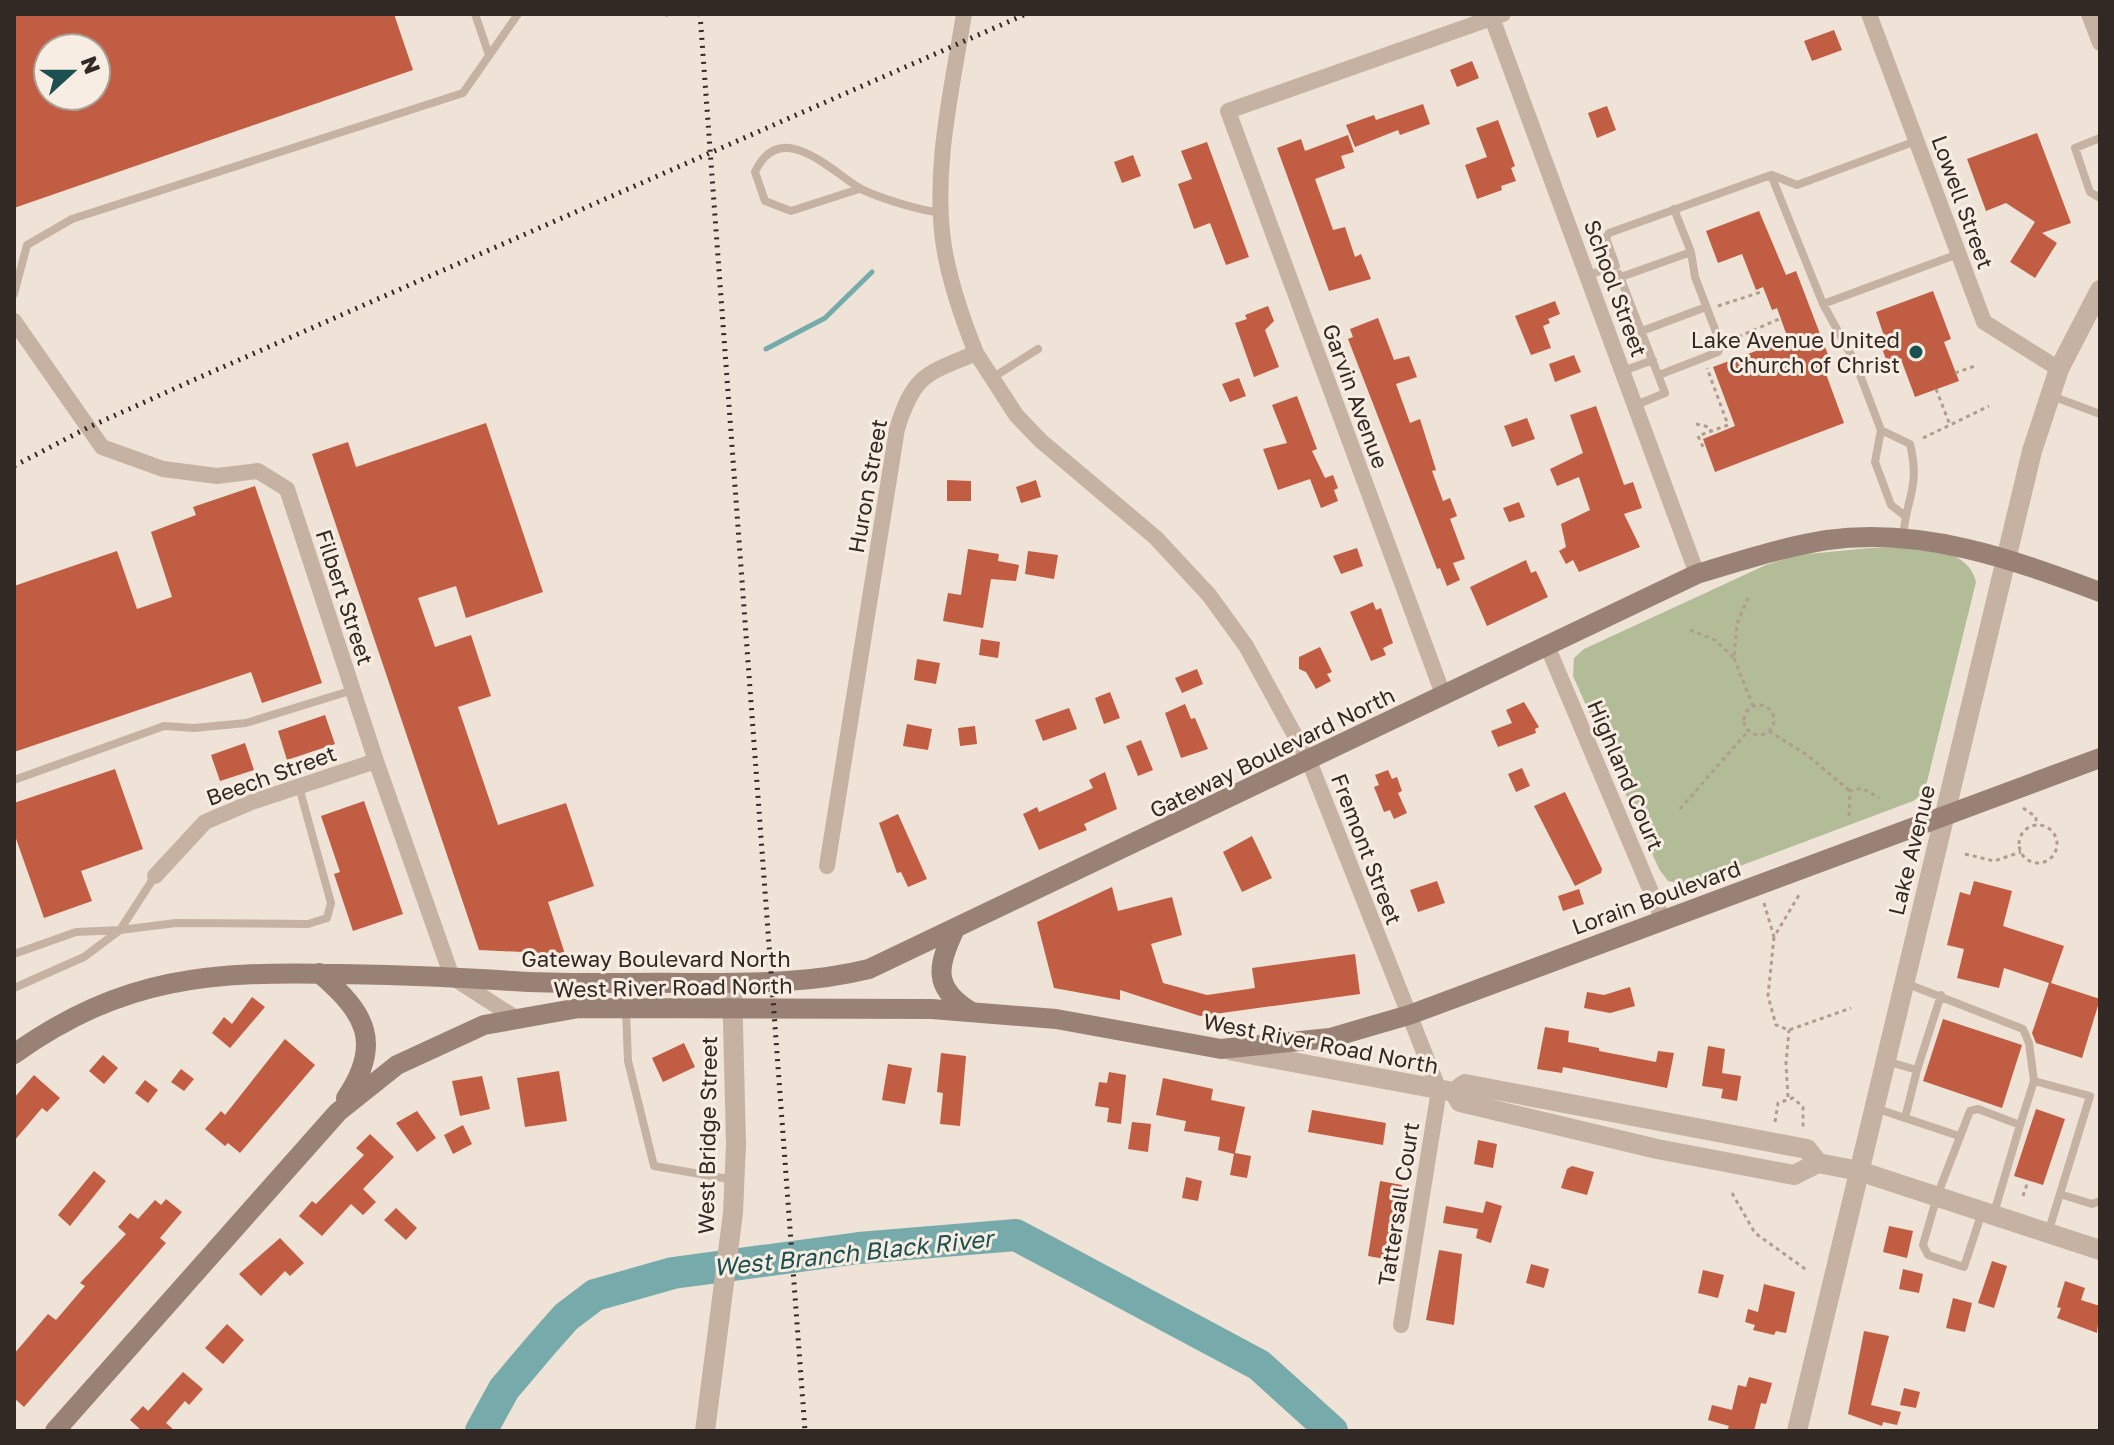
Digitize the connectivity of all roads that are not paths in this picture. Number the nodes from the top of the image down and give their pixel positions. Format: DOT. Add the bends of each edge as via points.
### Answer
graph roads {
  1 [pos="475,14"];
  2 [pos="518,14"];
  3 [pos="964,14"];
  4 [pos="1869,14"];
  5 [pos="2089,14"];
  6 [pos="1498,16"];
  7 [pos="2100,43"];
  8 [pos="489,55"];
  9 [pos="2100,138"];
  10 [pos="1917,141"];
  11 [pos="1771,175"];
  12 [pos="859,189"];
  13 [pos="2100,198"];
  14 [pos="1674,209"];
  15 [pos="940,212"];
  16 [pos="1691,252"];
  17 [pos="1958,254"];
  18 [pos="1616,266"];
  19 [pos="1588,275"];
  20 [pos="1621,277"];
  21 [pos="2100,290"];
  22 [pos="14,294"];
  23 [pos="1823,304"];
  24 [pos="1706,307"];
  25 [pos="2094,313"];
  26 [pos="14,321"];
  27 [pos="1642,331"];
  28 [pos="1038,349"];
  29 [pos="976,353"];
  30 [pos="1653,360"];
  31 [pos="2059,369"];
  32 [pos="1623,371"];
  33 [pos="1659,375"];
  34 [pos="991,378"];
  35 [pos="2049,395"];
  36 [pos="1636,405"];
  37 [pos="2100,414"];
  38 [pos="1881,430"];
  39 [pos="1904,515"];
  40 [pos="1903,539"];
  41 [pos="2007,557"];
  42 [pos="1697,574"];
  43 [pos="2100,592"];
  44 [pos="1548,648"];
  45 [pos="353,690"];
  46 [pos="1444,697"];
  47 [pos="2100,758"];
  48 [pos="376,761"];
  49 [pos="1309,761"];
  50 [pos="14,780"];
  51 [pos="298,786"];
  52 [pos="1944,817"];
  53 [pos="827,866"];
  54 [pos="155,876"];
  55 [pos="1663,920"];
  56 [pos="120,930"];
  57 [pos="954,931"];
  58 [pos="14,954"];
  59 [pos="319,973"];
  60 [pos="452,977"];
  61 [pos="625,982"];
  62 [pos="732,983"];
  63 [pos="1904,983"];
  64 [pos="14,988"];
  65 [pos="1941,995"];
  66 [pos="625,1007"];
  67 [pos="733,1008"];
  68 [pos="970,1011"];
  69 [pos="1409,1015"];
  70 [pos="514,1017"];
  71 [pos="1221,1049"];
  72 [pos="14,1054"];
  73 [pos="1885,1060"];
  74 [pos="1917,1070"];
  75 [pos="2034,1081"];
  76 [pos="1447,1091"];
  77 [pos="2095,1098"];
  78 [pos="1874,1107"];
  79 [pos="338,1112"];
  80 [pos="1905,1118"];
  81 [pos="2020,1125"];
  82 [pos="1959,1136"];
  83 [pos="1818,1163"];
  84 [pos="1859,1171"];
  85 [pos="734,1180"];
  86 [pos="2060,1194"];
  87 [pos="1937,1196"];
  88 [pos="2100,1201"];
  89 [pos="1988,1213"];
  90 [pos="2048,1233"];
  91 [pos="2100,1250"];
  92 [pos="1401,1325"];
  93 [pos="55,1431"];
  94 [pos="705,1431"];
  95 [pos="1797,1431"];
  1 -- 8 [label="lane"];
  2 -- 8 [label="lane"];
  3 -- 15 [label="street"];
  4 -- 10 [label="street, Lowell Street"];
  5 -- 7 [label="street"];
  6 -- 19 [label="street, School Street"];
  6 -- 46 [label="street, Garvin Avenue" via="1228,111"];
  8 -- 22 [label="lane" via="463,93 72,219 27,245"];
  9 -- 13 [label="lane" via="2075,148 2090,192"];
  10 -- 11 [label="lane" via="1797,185"];
  10 -- 17 [label="street, Lowell Street"];
  11 -- 14 [label="lane"];
  11 -- 23 [label="lane"];
  12 -- 12 [label="lane" via="832,166 787,148 772,150 755,172 765,201 791,211"];
  12 -- 15 [label="lane" via="922,212"];
  14 -- 16 [label="lane"];
  14 -- 18 [label="lane" via="1609,233"];
  15 -- 29 [label="street" via="956,303"];
  16 -- 20 [label="lane"];
  16 -- 24 [label="lane"];
  17 -- 23 [label="lane"];
  17 -- 31 [label="street, Lowell Street" via="1984,322"];
  18 -- 19 [label="lane"];
  18 -- 20 [label="lane"];
  19 -- 32 [label="street, School Street"];
  20 -- 27 [label="lane"];
  21 -- 25 [label="street, Lake Avenue"];
  23 -- 38 [label="lane" via="1855,362"];
  24 -- 27 [label="lane"];
  24 -- 33 [label="lane" via="1721,345 1718,352"];
  25 -- 31 [label="street, Lake Avenue"];
  26 -- 45 [label="street, Filbert Street" via="102,447 163,469 217,476 258,471 287,489"];
  27 -- 30 [label="lane"];
  28 -- 34 [label="lane"];
  29 -- 34 [label="street, Fremont Street"];
  29 -- 53 [label="street, Huron Street" via="927,374 908,394 897,429"];
  30 -- 32 [label="lane"];
  30 -- 33 [label="lane"];
  31 -- 35 [label="street, Lake Avenue"];
  32 -- 36 [label="street, School Street"];
  33 -- 36 [label="lane" via="1665,393"];
  34 -- 49 [label="street, Fremont Street" via="1041,441 1156,538 1209,595 1246,646"];
  35 -- 37 [label="lane"];
  35 -- 41 [label="street, Lake Avenue"];
  36 -- 42 [label="street, School Street"];
  38 -- 39 [label="lane" via="1875,462 1891,505"];
  38 -- 39 [label="lane" via="1910,444 1917,472 1912,504"];
  39 -- 40 [label="lane"];
  40 -- 41 [label="main road, Gateway Boulevard North"];
  40 -- 42 [label="main road, Gateway Boulevard North" via="1816,542"];
  41 -- 43 [label="main road, Gateway Boulevard North"];
  41 -- 52 [label="street, Lake Avenue"];
  42 -- 44 [label="main road, Gateway Boulevard North"];
  44 -- 46 [label="main road, Gateway Boulevard North"];
  44 -- 55 [label="street, Highland Court"];
  45 -- 48 [label="street, Filbert Street"];
  45 -- 50 [label="lane" via="246,723 164,726"];
  46 -- 49 [label="main road, Gateway Boulevard North"];
  47 -- 52 [label="main road, Lorain Boulevard"];
  48 -- 51 [label="street, Beech Street"];
  48 -- 60 [label="street, Filbert Street"];
  49 -- 57 [label="main road, Gateway Boulevard North"];
  49 -- 69 [label="street, Fremont Street"];
  51 -- 54 [label="street, Beech Street" via="205,822"];
  51 -- 56 [label="lane" via="332,911 319,923 176,923"];
  52 -- 55 [label="main road, Lorain Boulevard"];
  52 -- 63 [label="street, Lake Avenue"];
  54 -- 56 [label="lane"];
  55 -- 69 [label="main road, Lorain Boulevard"];
  56 -- 58 [label="lane" via="76,932"];
  56 -- 64 [label="lane" via="84,957"];
  57 -- 62 [label="main road, Gateway Boulevard North" via="869,969 797,983"];
  57 -- 68 [label="main road" via="941,973 951,997"];
  59 -- 60 [label="main road, Gateway Boulevard North"];
  59 -- 72 [label="main road, Gateway Boulevard North" via="237,972 168,982 102,1003"];
  59 -- 79 [label="main road" via="353,1006 368,1051 360,1078"];
  60 -- 61 [label="main road, Gateway Boulevard North"];
  60 -- 70 [label="street"];
  61 -- 62 [label="main road, Gateway Boulevard North"];
  61 -- 66 [label="lane"];
  62 -- 67 [label="street, West Bridge Street"];
  63 -- 65 [label="lane"];
  63 -- 73 [label="street, Lake Avenue"];
  65 -- 74 [label="lane"];
  65 -- 75 [label="lane" via="2023,1029"];
  66 -- 67 [label="main road, West River Road North"];
  66 -- 70 [label="main road, West River Road North"];
  66 -- 85 [label="lane" via="628,1061 654,1166"];
  67 -- 68 [label="main road, West River Road North"];
  67 -- 85 [label="street, West Bridge Street"];
  68 -- 71 [label="main road, West River Road North" via="1056,1019"];
  69 -- 71 [label="main road, Lorain Boulevard" via="1338,1036"];
  69 -- 76 [label="street, Fremont Street"];
  70 -- 79 [label="main road, West River Road North" via="420,1052"];
  71 -- 76 [label="street, West River Road North"];
  73 -- 74 [label="lane"];
  73 -- 78 [label="street, Lake Avenue"];
  74 -- 80 [label="lane"];
  75 -- 77 [label="lane"];
  75 -- 81 [label="lane"];
  76 -- 83 [label="street, West River Road North" via="1465,1084 1807,1149"];
  76 -- 83 [label="street, West River Road North" via="1460,1102 1731,1164 1794,1175"];
  76 -- 92 [label="street, Tattersall Court"];
  77 -- 86 [label="lane"];
  78 -- 80 [label="lane"];
  78 -- 84 [label="street, Lake Avenue"];
  79 -- 93 [label="main road, West River Road North"];
  80 -- 82 [label="lane"];
  81 -- 82 [label="lane" via="1978,1109 1970,1111"];
  81 -- 89 [label="lane"];
  82 -- 87 [label="lane"];
  83 -- 84 [label="street, West River Road North"];
  84 -- 87 [label="street, West River Road North"];
  84 -- 95 [label="street, Lake Avenue"];
  85 -- 94 [label="street, West Bridge Street"];
  86 -- 88 [label="lane" via="2092,1204"];
  86 -- 90 [label="lane"];
  87 -- 89 [label="street, West River Road North"];
  87 -- 89 [label="lane" via="1923,1245 1928,1255 1964,1267"];
  89 -- 90 [label="street, West River Road North"];
  90 -- 91 [label="street, West River Road North"];
}
